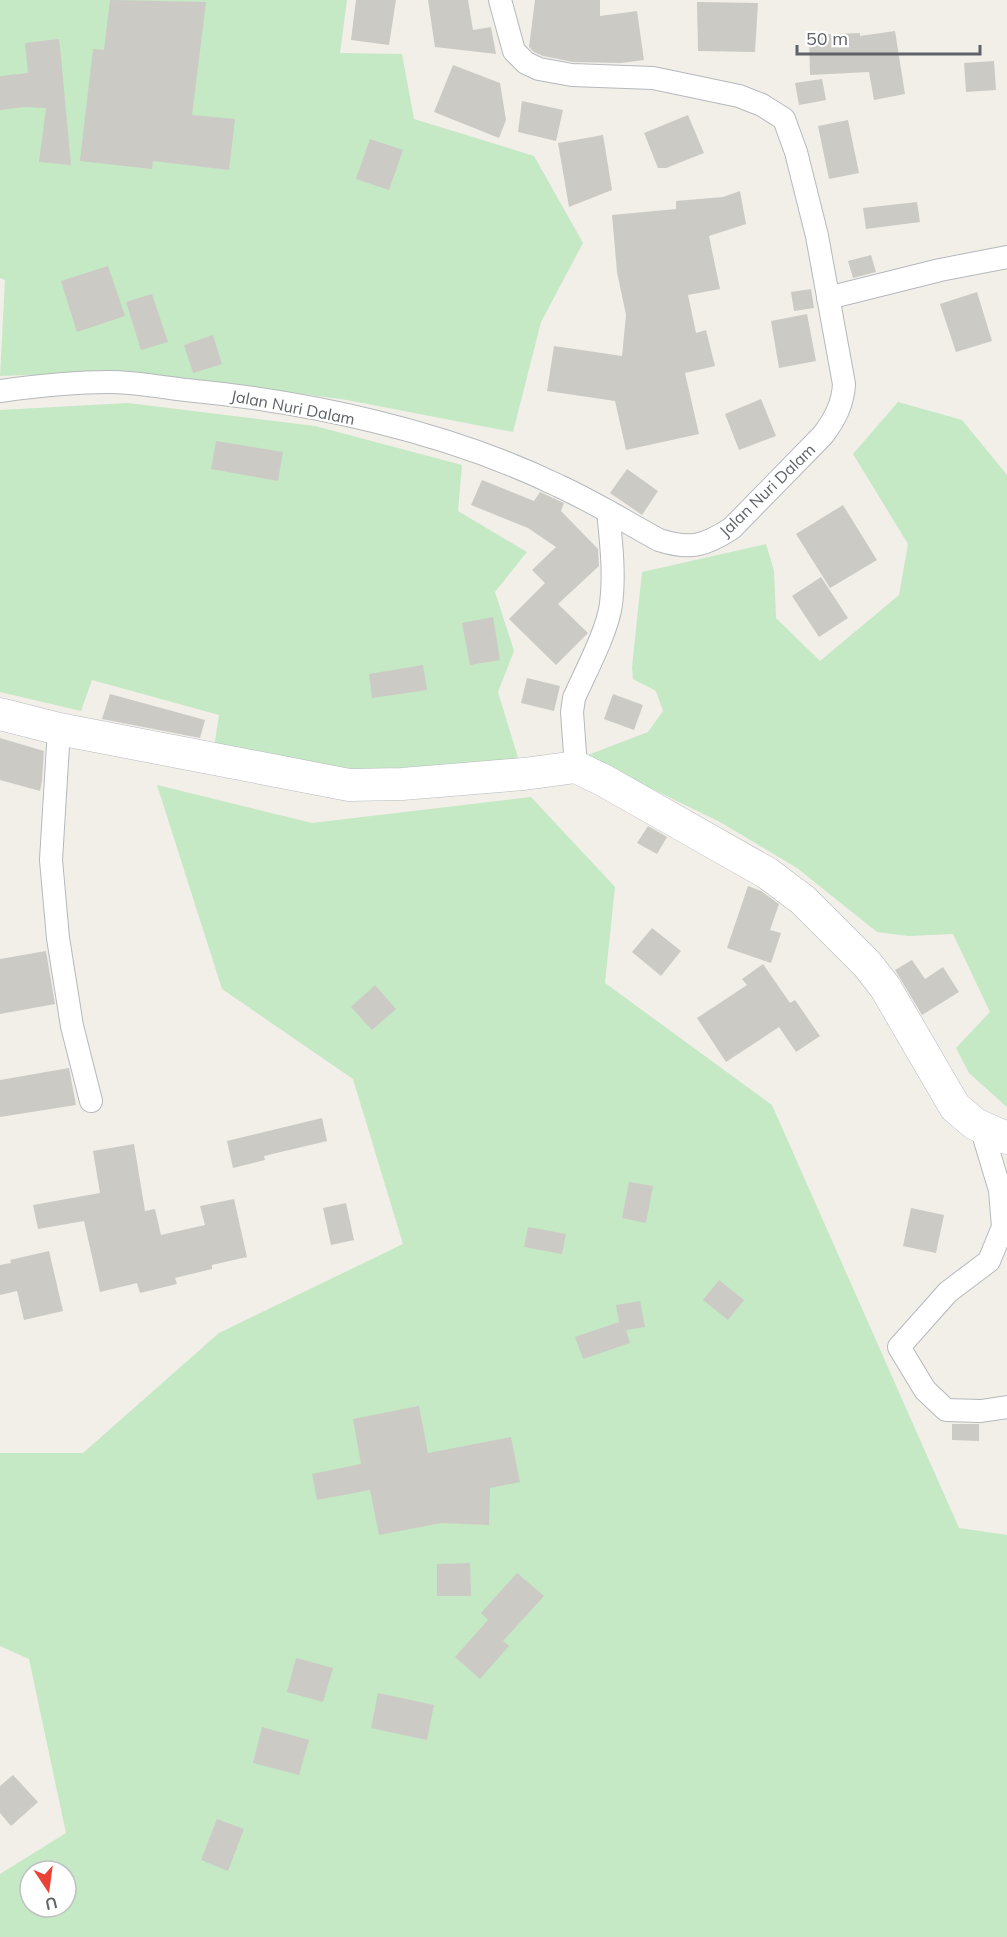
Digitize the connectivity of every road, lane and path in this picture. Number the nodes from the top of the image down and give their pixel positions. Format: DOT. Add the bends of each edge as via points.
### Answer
graph roads {
  1 [pos="500,0"];
  2 [pos="1007,257"];
  3 [pos="828,298"];
  4 [pos="0,391"];
  5 [pos="608,511"];
  6 [pos="0,714"];
  7 [pos="59,729"];
  8 [pos="576,767"];
  9 [pos="91,1101"];
  10 [pos="994,1132"];
  11 [pos="1007,1407"];
  1 -- 3 [label="street, Jalan Nuri Dalam" via="514,51 539,69 572,75 653,78 739,96 784,119 817,236"];
  2 -- 3 [label="street"];
  3 -- 5 [label="street, Jalan Nuri Dalam" via="844,384 840,406 823,435 732,528 714,540 680,547 659,540"];
  4 -- 5 [label="street, Jalan Nuri Dalam" via="111,382 323,410 446,441 559,485"];
  5 -- 8 [label="street" via="611,605 574,698"];
  6 -- 7 [label="main road"];
  7 -- 8 [label="main road" via="349,785 402,784"];
  7 -- 9 [label="street" via="51,860 72,1026"];
  8 -- 10 [label="main road" via="767,873 802,900 885,987 955,1107"];
  10 -- 11 [label="street" via="1003,1227 988,1261 948,1292 899,1347 925,1390 946,1410"];
}
